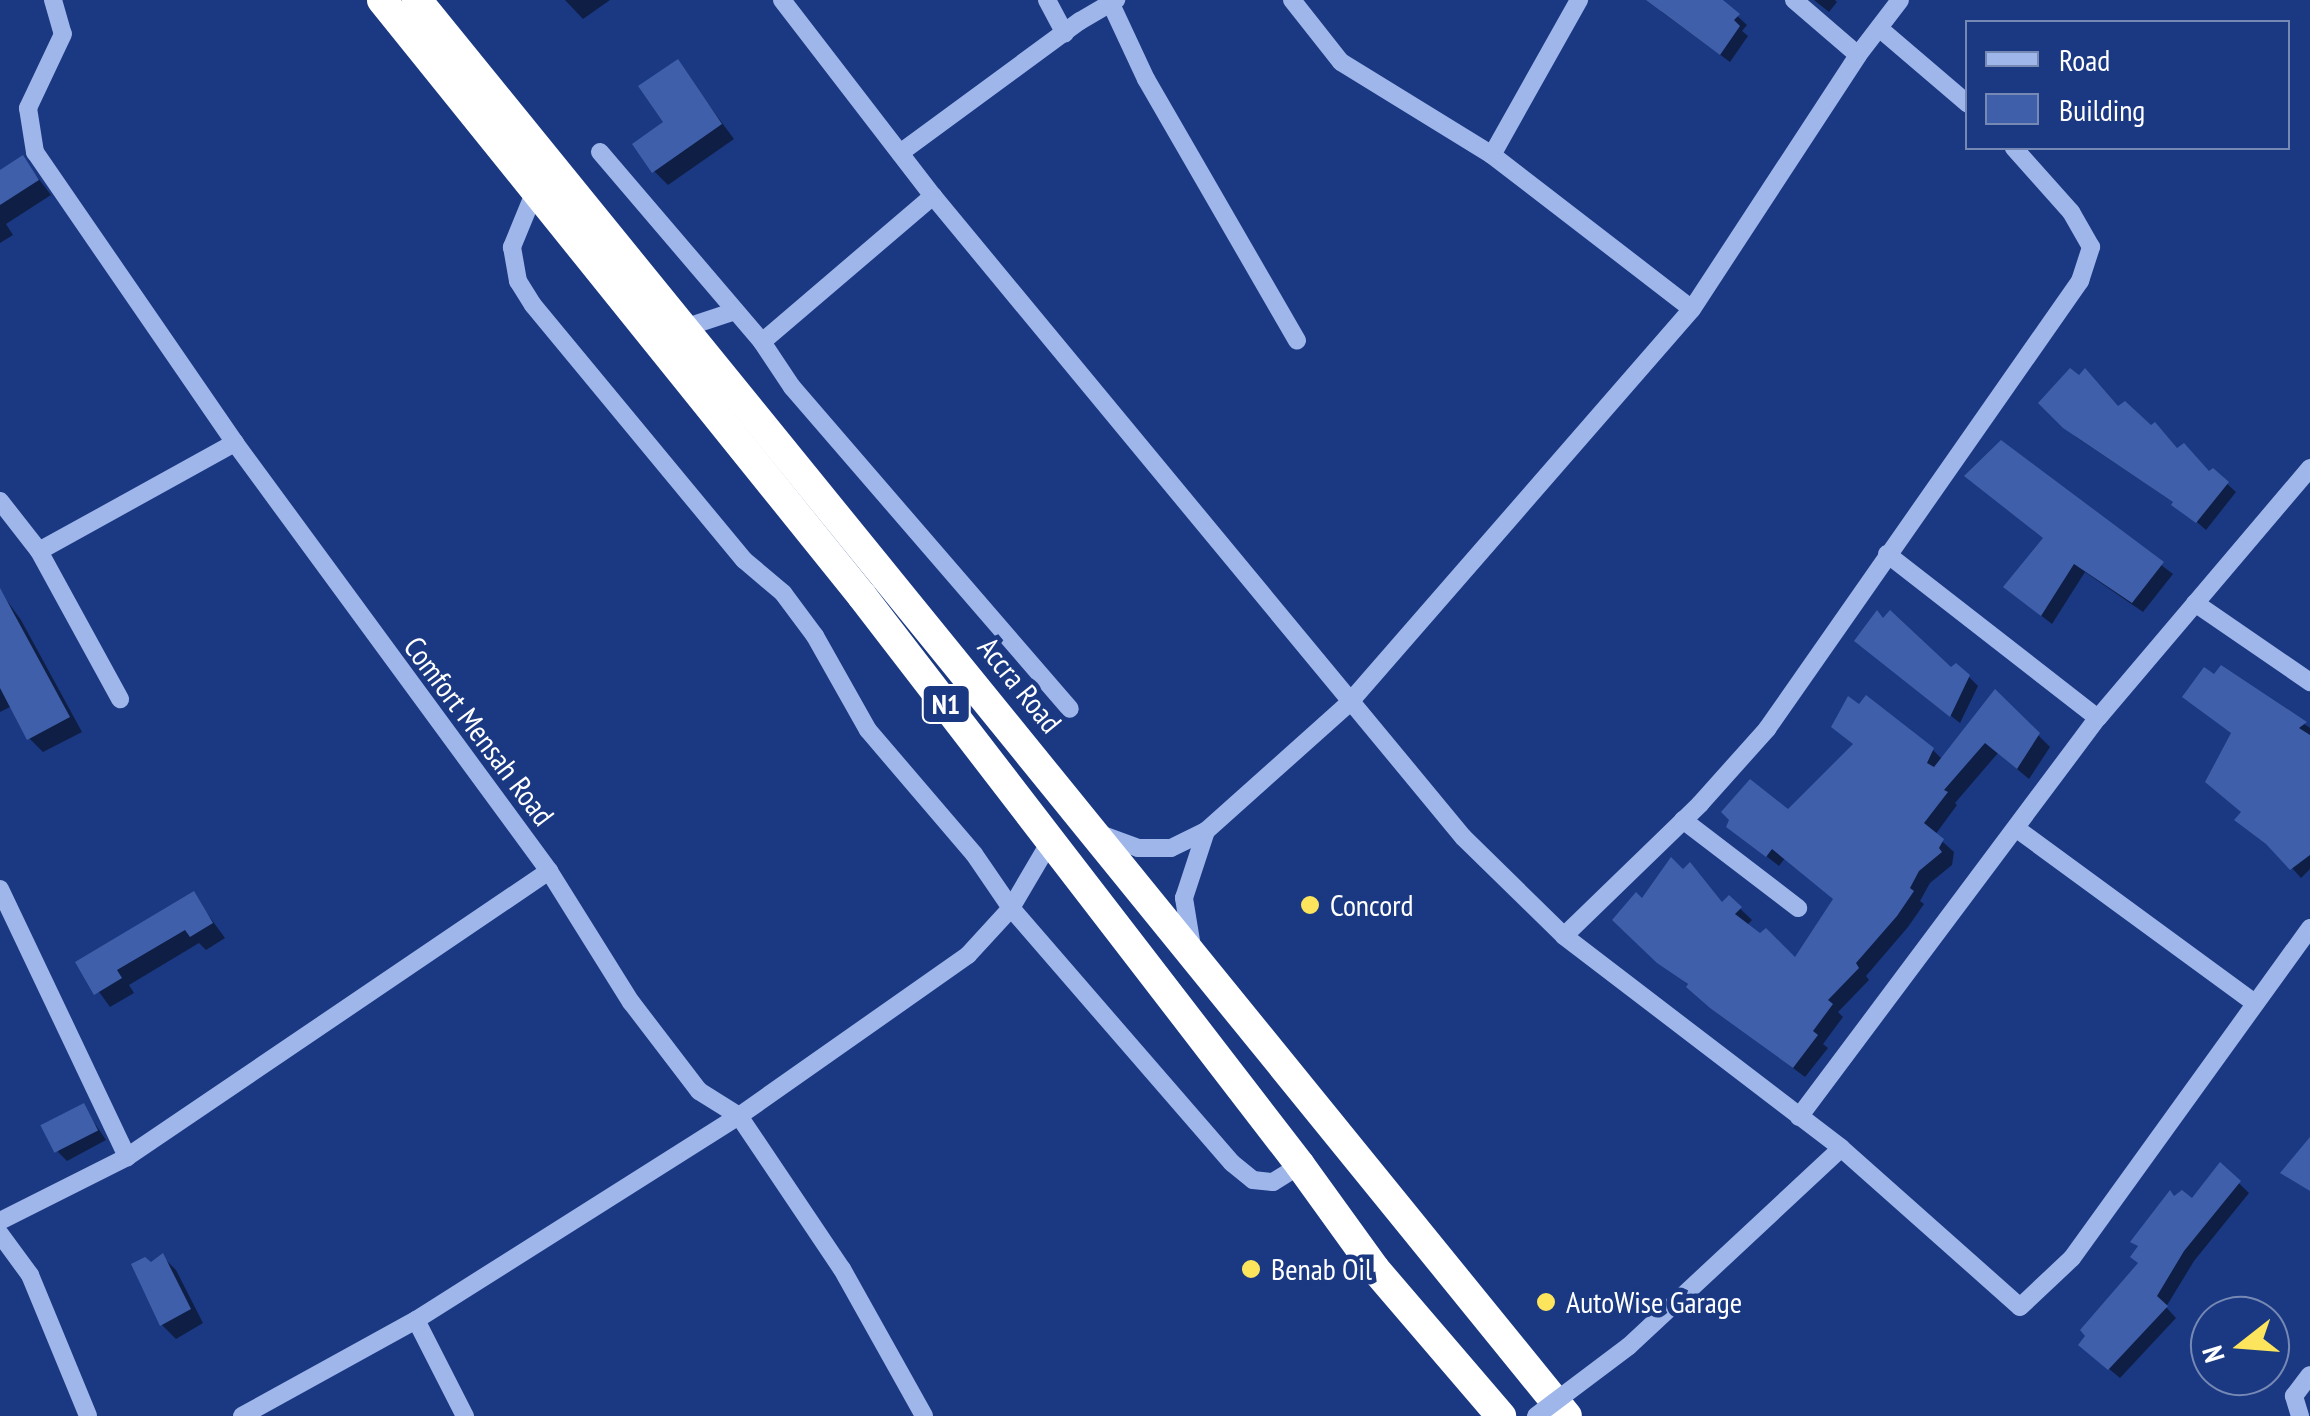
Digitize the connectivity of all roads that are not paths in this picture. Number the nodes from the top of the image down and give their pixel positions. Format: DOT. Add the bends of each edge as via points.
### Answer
graph roads {
  1 [pos="53,0"];
  2 [pos="382,0"];
  3 [pos="417,0"];
  4 [pos="782,0"];
  5 [pos="1047,0"];
  6 [pos="1292,0"];
  7 [pos="1578,0"];
  8 [pos="1794,0"];
  9 [pos="1900,0"];
  10 [pos="1114,2"];
  11 [pos="1879,28"];
  12 [pos="1066,34"];
  13 [pos="1858,55"];
  14 [pos="1965,101"];
  15 [pos="2016,150"];
  16 [pos="600,152"];
  17 [pos="900,153"];
  18 [pos="1492,156"];
  19 [pos="535,192"];
  20 [pos="932,196"];
  21 [pos="1692,309"];
  22 [pos="735,311"];
  23 [pos="684,328"];
  24 [pos="1297,341"];
  25 [pos="762,342"];
  26 [pos="235,443"];
  27 [pos="2310,468"];
  28 [pos="0,502"];
  29 [pos="38,551"];
  30 [pos="1887,554"];
  31 [pos="2195,603"];
  32 [pos="2310,682"];
  33 [pos="120,700"];
  34 [pos="1349,703"];
  35 [pos="1070,709"];
  36 [pos="2098,718"];
  37 [pos="1683,820"];
  38 [pos="2017,829"];
  39 [pos="1094,831"];
  40 [pos="1206,832"];
  41 [pos="1051,840"];
  42 [pos="549,871"];
  43 [pos="0,889"];
  44 [pos="1011,908"];
  45 [pos="1798,908"];
  46 [pos="2310,928"];
  47 [pos="1564,936"];
  48 [pos="1194,954"];
  49 [pos="2254,1004"];
  50 [pos="739,1116"];
  51 [pos="1800,1116"];
  52 [pos="1840,1148"];
  53 [pos="127,1157"];
  54 [pos="1300,1165"];
  55 [pos="0,1221"];
  56 [pos="0,1234"];
  57 [pos="416,1320"];
  58 [pos="2310,1375"];
  59 [pos="88,1416"];
  60 [pos="242,1416"];
  61 [pos="465,1416"];
  62 [pos="924,1416"];
  63 [pos="1501,1416"];
  64 [pos="1536,1416"];
  65 [pos="1567,1416"];
  66 [pos="2300,1416"];
  1 -- 26 [label="street, Comfort Mensah Road" via="63,34 28,108 35,152"];
  2 -- 19 [label="highway, N1"];
  3 -- 23 [label="highway, Accra Road / N1"];
  4 -- 17 [label="street"];
  5 -- 12 [label="street"];
  6 -- 18 [label="street" via="1341,62"];
  7 -- 18 [label="street"];
  8 -- 13 [label="street"];
  9 -- 11 [label="street"];
  10 -- 12 [label="street"];
  10 -- 24 [label="street" via="1164,111"];
  11 -- 13 [label="street"];
  11 -- 14 [label="street"];
  12 -- 17 [label="street"];
  13 -- 21 [label="street"];
  15 -- 30 [label="street" via="2092,247 2080,281"];
  16 -- 22 [label="street"];
  17 -- 20 [label="street"];
  18 -- 21 [label="street"];
  19 -- 41 [label="highway, N1"];
  19 -- 44 [label="street" via="512,247 518,281 532,306 744,560 804,619 868,730"];
  20 -- 25 [label="street"];
  20 -- 34 [label="street"];
  21 -- 34 [label="street"];
  22 -- 23 [label="street"];
  22 -- 25 [label="street"];
  23 -- 39 [label="highway, Accra Road / N1"];
  25 -- 35 [label="street" via="792,387"];
  26 -- 29 [label="street"];
  26 -- 42 [label="street, Comfort Mensah Road"];
  27 -- 31 [label="street"];
  28 -- 29 [label="street"];
  29 -- 33 [label="street"];
  30 -- 36 [label="street"];
  30 -- 37 [label="street" via="1767,730"];
  31 -- 32 [label="street"];
  31 -- 36 [label="street"];
  34 -- 40 [label="street"];
  34 -- 47 [label="street" via="1463,837"];
  36 -- 38 [label="street"];
  37 -- 45 [label="street"];
  37 -- 47 [label="street"];
  38 -- 49 [label="street"];
  38 -- 51 [label="street"];
  39 -- 40 [label="street" via="1138,848 1171,848"];
  39 -- 48 [label="highway, Accra Road / N1"];
  40 -- 48 [label="street" via="1184,898"];
  41 -- 44 [label="street"];
  41 -- 54 [label="highway, N1"];
  42 -- 50 [label="street, Comfort Mensah Road" via="631,1002 699,1091"];
  42 -- 53 [label="street"];
  43 -- 53 [label="street"];
  44 -- 50 [label="street" via="968,955"];
  44 -- 54 [label="street" via="1232,1163 1253,1180 1273,1182"];
  46 -- 49 [label="street"];
  47 -- 51 [label="street"];
  48 -- 65 [label="highway, Accra Road / N1"];
  49 -- 52 [label="street" via="2072,1258 2020,1307"];
  50 -- 57 [label="street"];
  50 -- 62 [label="street" via="842,1269"];
  51 -- 52 [label="street"];
  52 -- 64 [label="street, bridge" via="1629,1346"];
  53 -- 55 [label="street"];
  54 -- 63 [label="highway, N1" via="1374,1269"];
  56 -- 59 [label="street" via="30,1275"];
  57 -- 60 [label="street"];
  57 -- 61 [label="street"];
  58 -- 66 [label="street" via="2294,1396"];
}
